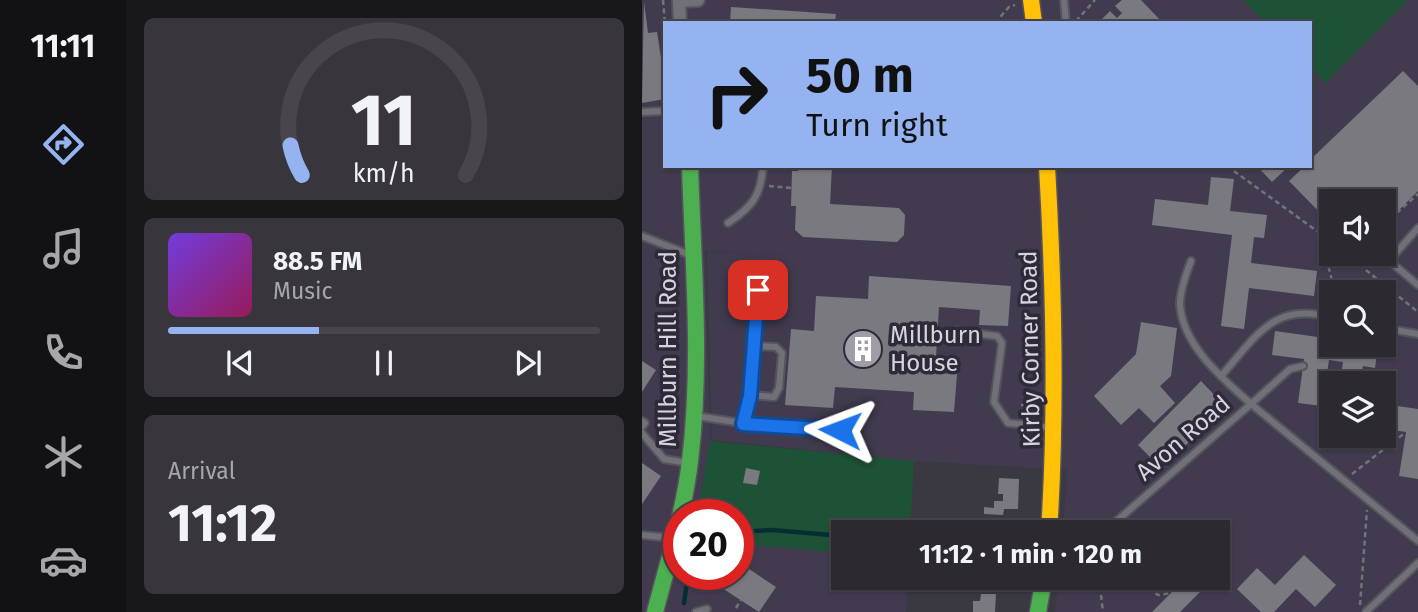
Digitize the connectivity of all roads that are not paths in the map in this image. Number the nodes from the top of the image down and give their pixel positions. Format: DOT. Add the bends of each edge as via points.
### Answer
graph roads {
  1 [pos="698,0"];
  2 [pos="1064,0"];
  3 [pos="679,1"];
  4 [pos="1026,1"];
  5 [pos="680,21"];
  6 [pos="1033,21"];
  7 [pos="1066,21"];
  8 [pos="642,111"];
  9 [pos="663,111"];
  10 [pos="690,168"];
  11 [pos="763,168"];
  12 [pos="1047,168"];
  13 [pos="728,223"];
  14 [pos="1418,228"];
  15 [pos="642,236"];
  16 [pos="1415,237"];
  17 [pos="692,255"];
  18 [pos="1191,261"];
  19 [pos="1418,285"];
  20 [pos="758,290"];
  21 [pos="1319,314"];
  22 [pos="1396,330"];
  23 [pos="956,331"];
  24 [pos="1418,334"];
  25 [pos="754,346"];
  26 [pos="1303,366"];
  27 [pos="1221,376"];
  28 [pos="750,396"];
  29 [pos="1251,404"];
  30 [pos="695,416"];
  31 [pos="642,421"];
  32 [pos="743,424"];
  33 [pos="1055,429"];
  34 [pos="642,430"];
  35 [pos="840,430"];
  36 [pos="690,464"];
  37 [pos="682,499"];
  38 [pos="1050,520"];
  39 [pos="1118,520"];
  40 [pos="642,535"];
  41 [pos="663,538"];
  42 [pos="1418,541"];
  43 [pos="1418,563"];
  44 [pos="663,580"];
  45 [pos="1042,590"];
  46 [pos="707,609"];
  47 [pos="655,612"];
  48 [pos="696,612"];
  49 [pos="1038,612"];
  50 [pos="1366,612"];
  1 -- 3 [label="street"];
  2 -- 7 [label="lane"];
  3 -- 5 [label="street"];
  4 -- 6 [label="street"];
  8 -- 9 [label="lane"];
  10 -- 17 [label="street, Millburn Hill Road"];
  11 -- 13 [label="lane" via="761,185 749,209"];
  12 -- 33 [label="street, Kirby Corner Road" via="1054,273"];
  14 -- 16 [label="lane"];
  15 -- 17 [label="lane"];
  16 -- 19 [label="lane" via="1394,254 1393,264"];
  17 -- 30 [label="street, Millburn Hill Road"];
  18 -- 27 [label="lane" via="1180,304 1201,355"];
  20 -- 25 [label="lane"];
  21 -- 27 [label="lane" via="1291,314 1270,322"];
  22 -- 24 [label="lane"];
  23 -- 33 [label="lane" via="997,337 1002,343 994,402 1008,423"];
  25 -- 28 [label="lane"];
  25 -- 28 [label="lane" via="776,347 782,353 774,397"];
  26 -- 29 [label="lane" via="1290,369"];
  27 -- 29 [label="lane"];
  28 -- 32 [label="lane"];
  29 -- 39 [label="lane, Avon Road"];
  29 -- 42 [label="lane, Avon Road"];
  30 -- 32 [label="lane"];
  30 -- 36 [label="street, Millburn Hill Road"];
  31 -- 34 [label="lane"];
  32 -- 35 [label="lane"];
  33 -- 38 [label="street, Kirby Corner Road"];
  34 -- 36 [label="lane" via="664,459"];
  36 -- 37 [label="street, Millburn Hill Road"];
  40 -- 41 [label="lane"];
  43 -- 50 [label="lane"];
  44 -- 47 [label="street, Millburn Hill Road"];
  45 -- 49 [label="street"];
  46 -- 48 [label="lane"];
}
